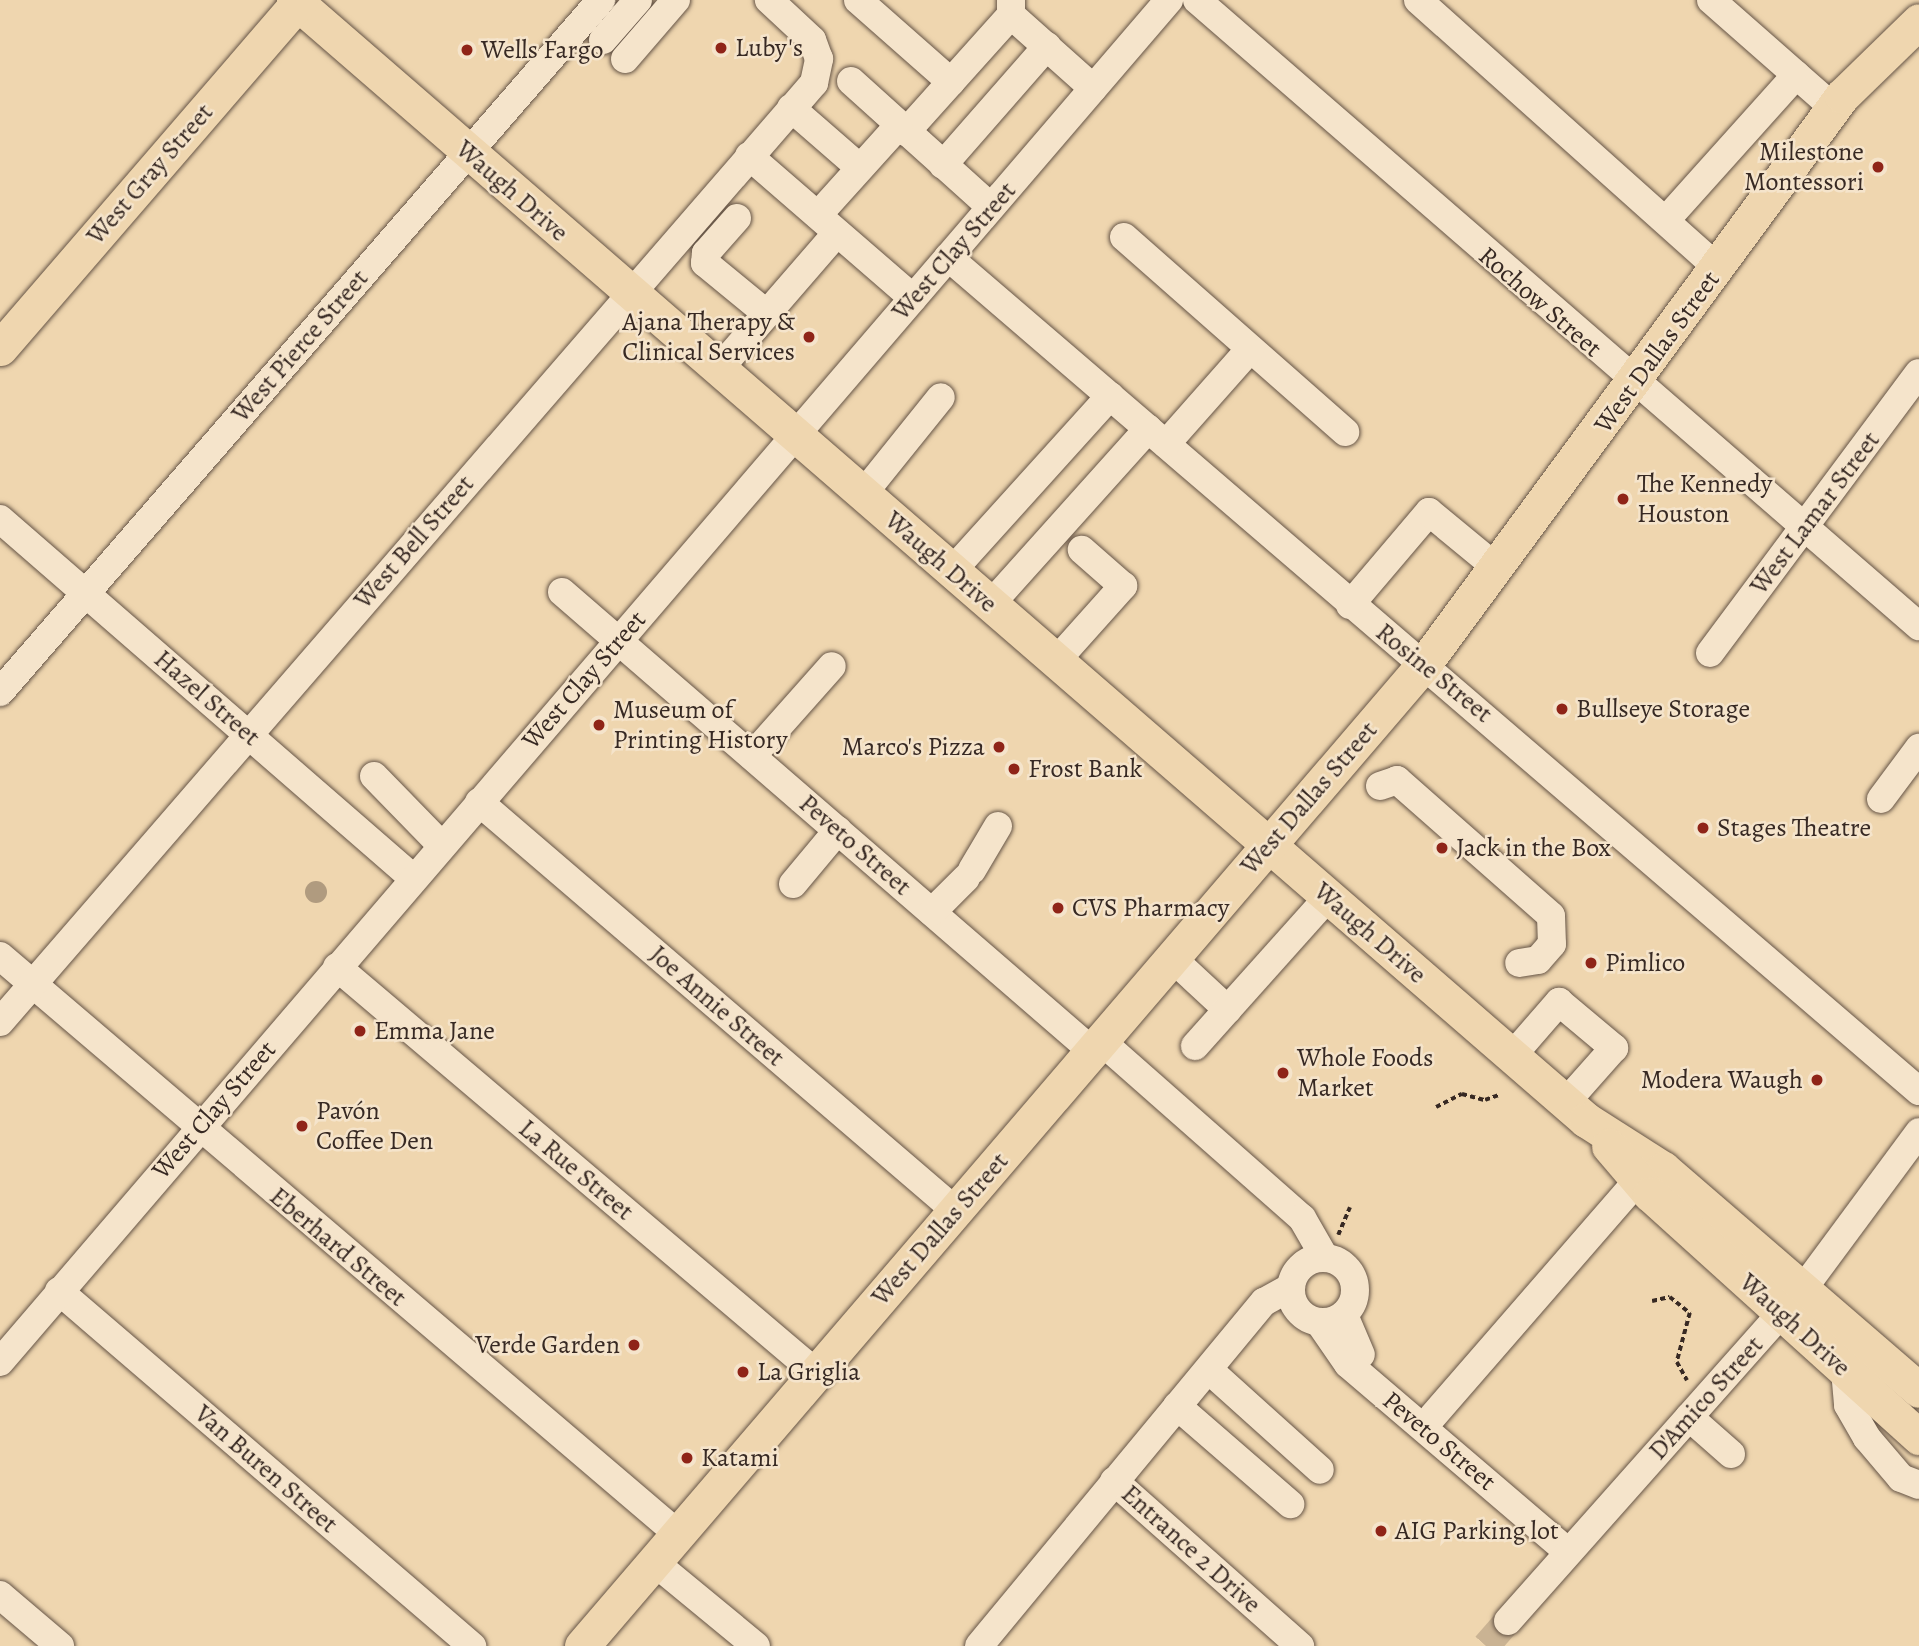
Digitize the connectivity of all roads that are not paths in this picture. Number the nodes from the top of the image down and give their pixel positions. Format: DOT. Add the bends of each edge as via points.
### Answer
graph roads {
  1 [pos="601,0"];
  2 [pos="638,0"];
  3 [pos="676,0"];
  4 [pos="858,0"];
  5 [pos="1169,0"];
  6 [pos="1197,0"];
  7 [pos="1418,0"];
  8 [pos="1711,0"];
  9 [pos="294,1"];
  10 [pos="772,1"];
  11 [pos="1011,8"];
  12 [pos="1917,25"];
  13 [pos="603,40"];
  14 [pos="1046,46"];
  15 [pos="625,59"];
  16 [pos="1796,75"];
  17 [pos="851,82"];
  18 [pos="951,82"];
  19 [pos="1093,88"];
  20 [pos="1833,107"];
  21 [pos="792,108"];
  22 [pos="902,128"];
  23 [pos="467,152"];
  24 [pos="749,156"];
  25 [pos="943,165"];
  26 [pos="860,168"];
  27 [pos="990,207"];
  28 [pos="737,218"];
  29 [pos="1665,220"];
  30 [pos="828,224"];
  31 [pos="1124,237"];
  32 [pos="948,257"];
  33 [pos="1718,268"];
  34 [pos="629,293"];
  35 [pos="913,298"];
  36 [pos="767,314"];
  37 [pos="0,348"];
  38 [pos="1250,349"];
  39 [pos="719,369"];
  40 [pos="1919,373"];
  41 [pos="1635,385"];
  42 [pos="1110,396"];
  43 [pos="941,397"];
  44 [pos="1345,432"];
  45 [pos="795,435"];
  46 [pos="1157,437"];
  47 [pos="863,494"];
  48 [pos="0,519"];
  49 [pos="1805,526"];
  50 [pos="1082,550"];
  51 [pos="1497,568"];
  52 [pos="952,571"];
  53 [pos="85,593"];
  54 [pos="562,593"];
  55 [pos="990,604"];
  56 [pos="1350,605"];
  57 [pos="1919,626"];
  58 [pos="618,640"];
  59 [pos="1710,653"];
  60 [pos="1056,661"];
  61 [pos="1424,664"];
  62 [pos="832,666"];
  63 [pos="0,692"];
  64 [pos="249,734"];
  65 [pos="1919,748"];
  66 [pos="752,757"];
  67 [pos="374,776"];
  68 [pos="1380,786"];
  69 [pos="1881,799"];
  70 [pos="479,802"];
  71 [pos="409,818"];
  72 [pos="998,826"];
  73 [pos="838,830"];
  74 [pos="441,845"];
  75 [pos="1268,846"];
  76 [pos="383,852"];
  77 [pos="413,878"];
  78 [pos="793,884"];
  79 [pos="1328,897"];
  80 [pos="932,912"];
  81 [pos="0,956"];
  82 [pos="1172,958"];
  83 [pos="1519,963"];
  84 [pos="337,967"];
  85 [pos="33,984"];
  86 [pos="1227,1010"];
  87 [pos="0,1022"];
  88 [pos="1097,1046"];
  89 [pos="1195,1046"];
  90 [pos="1511,1055"];
  91 [pos="1919,1091"];
  92 [pos="1576,1111"];
  93 [pos="198,1128"];
  94 [pos="1919,1132"];
  95 [pos="1638,1180"];
  96 [pos="1286,1203"];
  97 [pos="956,1210"];
  98 [pos="1331,1249"];
  99 [pos="59,1291"];
  100 [pos="1310,1300"];
  101 [pos="1793,1301"];
  102 [pos="0,1362"];
  103 [pos="1209,1370"];
  104 [pos="1845,1370"];
  105 [pos="816,1373"];
  106 [pos="1919,1390"];
  107 [pos="1177,1406"];
  108 [pos="1433,1416"];
  109 [pos="1689,1417"];
  110 [pos="1919,1437"];
  111 [pos="1731,1454"];
  112 [pos="1320,1470"];
  113 [pos="1114,1481"];
  114 [pos="1919,1485"];
  115 [pos="1290,1504"];
  116 [pos="678,1534"];
  117 [pos="1573,1547"];
  118 [pos="654,1562"];
  119 [pos="0,1595"];
  120 [pos="1507,1621"];
  121 [pos="60,1646"];
  122 [pos="472,1646"];
  123 [pos="582,1646"];
  124 [pos="756,1646"];
  125 [pos="979,1646"];
  126 [pos="1300,1646"];
  1 -- 23 [label="street, West Pierce Street"];
  2 -- 13 [label="street"];
  3 -- 15 [label="street"];
  4 -- 18 [label="street"];
  5 -- 19 [label="street, West Clay Street"];
  6 -- 41 [label="street, Rochow Street"];
  7 -- 29 [label="street"];
  8 -- 16 [label="street"];
  9 -- 23 [label="main road, Waugh Drive"];
  9 -- 37 [label="main road, West Gray Street"];
  10 -- 21 [label="street, West Bell Street" via="812,40 819,59 814,83"];
  11 -- 14 [label="street"];
  11 -- 18 [label="street"];
  12 -- 20 [label="main road, West Dallas Street"];
  14 -- 19 [label="street"];
  14 -- 25 [label="street"];
  16 -- 20 [label="street"];
  16 -- 29 [label="street"];
  17 -- 22 [label="street"];
  18 -- 22 [label="street"];
  19 -- 27 [label="street, West Clay Street"];
  20 -- 33 [label="main road, West Dallas Street"];
  21 -- 24 [label="street, West Bell Street"];
  21 -- 26 [label="street"];
  22 -- 25 [label="street"];
  22 -- 26 [label="street"];
  23 -- 34 [label="main road, Waugh Drive"];
  23 -- 53 [label="street, West Pierce Street"];
  24 -- 30 [label="street"];
  24 -- 34 [label="street, West Bell Street"];
  25 -- 27 [label="street"];
  26 -- 30 [label="street"];
  27 -- 32 [label="street, West Clay Street"];
  28 -- 36 [label="street" via="705,263"];
  29 -- 33 [label="street"];
  30 -- 35 [label="street"];
  30 -- 36 [label="street"];
  31 -- 38 [label="street"];
  32 -- 35 [label="street, West Clay Street"];
  32 -- 42 [label="street, Rosine Street"];
  33 -- 41 [label="main road, West Dallas Street"];
  34 -- 39 [label="main road, Waugh Drive"];
  34 -- 64 [label="street, West Bell Street"];
  35 -- 45 [label="street, West Clay Street"];
  36 -- 39 [label="street"];
  38 -- 44 [label="street"];
  38 -- 46 [label="street"];
  39 -- 45 [label="main road, Waugh Drive"];
  40 -- 49 [label="street, West Lamar Street"];
  41 -- 49 [label="street, Rochow Street"];
  41 -- 51 [label="main road, West Dallas Street"];
  42 -- 46 [label="street, Rosine Street"];
  42 -- 52 [label="street"];
  43 -- 47 [label="street"];
  45 -- 47 [label="main road, Waugh Drive"];
  45 -- 58 [label="street, West Clay Street"];
  46 -- 55 [label="street"];
  46 -- 56 [label="street, Rosine Street"];
  47 -- 52 [label="main road, Waugh Drive"];
  48 -- 53 [label="street, Hazel Street"];
  49 -- 57 [label="street, Rochow Street"];
  49 -- 59 [label="street, West Lamar Street"];
  50 -- 60 [label="street" via="1123,586"];
  51 -- 56 [label="street" via="1429,512"];
  51 -- 61 [label="main road, West Dallas Street"];
  52 -- 55 [label="main road, Waugh Drive"];
  53 -- 63 [label="street, West Pierce Street"];
  53 -- 64 [label="street, Hazel Street"];
  54 -- 58 [label="street, Peveto Street"];
  55 -- 60 [label="main road, Waugh Drive"];
  56 -- 61 [label="street, Rosine Street"];
  58 -- 66 [label="street, Peveto Street"];
  58 -- 70 [label="street, West Clay Street"];
  60 -- 75 [label="main road, Waugh Drive"];
  61 -- 75 [label="main road, West Dallas Street"];
  61 -- 91 [label="street, Rosine Street"];
  62 -- 66 [label="street"];
  64 -- 76 [label="street, Hazel Street"];
  64 -- 85 [label="street, West Bell Street"];
  65 -- 69 [label="street"];
  66 -- 73 [label="street, Peveto Street"];
  67 -- 71 [label="street" via="408,807"];
  68 -- 83 [label="street" via="1397,780 1551,916 1552,944 1538,960"];
  70 -- 74 [label="street, West Clay Street"];
  70 -- 97 [label="street, Joe Annie Street"];
  71 -- 74 [label="street"];
  71 -- 76 [label="street"];
  72 -- 80 [label="street" via="969,874"];
  73 -- 78 [label="street"];
  73 -- 80 [label="street, Peveto Street"];
  74 -- 77 [label="street, West Clay Street"];
  75 -- 79 [label="main road, Waugh Drive"];
  75 -- 82 [label="main road, West Dallas Street"];
  76 -- 77 [label="street, Hazel Street"];
  77 -- 84 [label="street, West Clay Street"];
  79 -- 86 [label="street"];
  79 -- 90 [label="main road, Waugh Drive"];
  80 -- 88 [label="street, Peveto Street"];
  81 -- 85 [label="street, Eberhard Street"];
  82 -- 86 [label="street"];
  82 -- 88 [label="main road, West Dallas Street"];
  84 -- 93 [label="street, West Clay Street"];
  84 -- 105 [label="street, La Rue Street"];
  85 -- 87 [label="street, West Bell Street"];
  85 -- 93 [label="street, Eberhard Street"];
  86 -- 89 [label="street"];
  88 -- 96 [label="street, Peveto Street"];
  88 -- 97 [label="main road, West Dallas Street"];
  90 -- 92 [label="main road, Waugh Drive"];
  90 -- 92 [label="street" via="1559,1002 1614,1048"];
  92 -- 95 [label="main road, Waugh Drive"];
  92 -- 101 [label="main road, Waugh Drive" via="1663,1169"];
  93 -- 99 [label="street, West Clay Street"];
  93 -- 116 [label="street, Eberhard Street"];
  94 -- 101 [label="street, D'Amico Street"];
  95 -- 101 [label="main road, Waugh Drive"];
  95 -- 108 [label="street"];
  96 -- 98 [label="street, Peveto Street"];
  96 -- 100 [label="street, Peveto Street"];
  97 -- 105 [label="main road, West Dallas Street"];
  98 -- 100 [label="street"];
  98 -- 100 [label="street, Peveto Street" via="1352,1276 1353,1301"];
  99 -- 102 [label="street, West Clay Street"];
  99 -- 122 [label="street, Van Buren Street"];
  100 -- 103 [label="street" via="1264,1302"];
  100 -- 108 [label="street, Peveto Street" via="1360,1354"];
  100 -- 117 [label="street, Peveto Street" via="1348,1364"];
  101 -- 104 [label="main road, Waugh Drive"];
  101 -- 106 [label="main road, Waugh Drive"];
  101 -- 109 [label="street, D'Amico Street"];
  103 -- 107 [label="street"];
  103 -- 112 [label="street"];
  104 -- 110 [label="main road, Waugh Drive"];
  104 -- 114 [label="street" via="1848,1405 1867,1438 1901,1478"];
  105 -- 116 [label="main road, West Dallas Street"];
  107 -- 113 [label="street"];
  107 -- 115 [label="street"];
  108 -- 117 [label="street, Peveto Street"];
  109 -- 111 [label="street"];
  109 -- 117 [label="street, D'Amico Street"];
  113 -- 125 [label="street"];
  113 -- 126 [label="street, Entrance 2 Drive"];
  116 -- 118 [label="main road, West Dallas Street"];
  117 -- 120 [label="street, D'Amico Street"];
  118 -- 123 [label="main road, West Dallas Street"];
  118 -- 124 [label="street"];
  119 -- 121 [label="street"];
}
